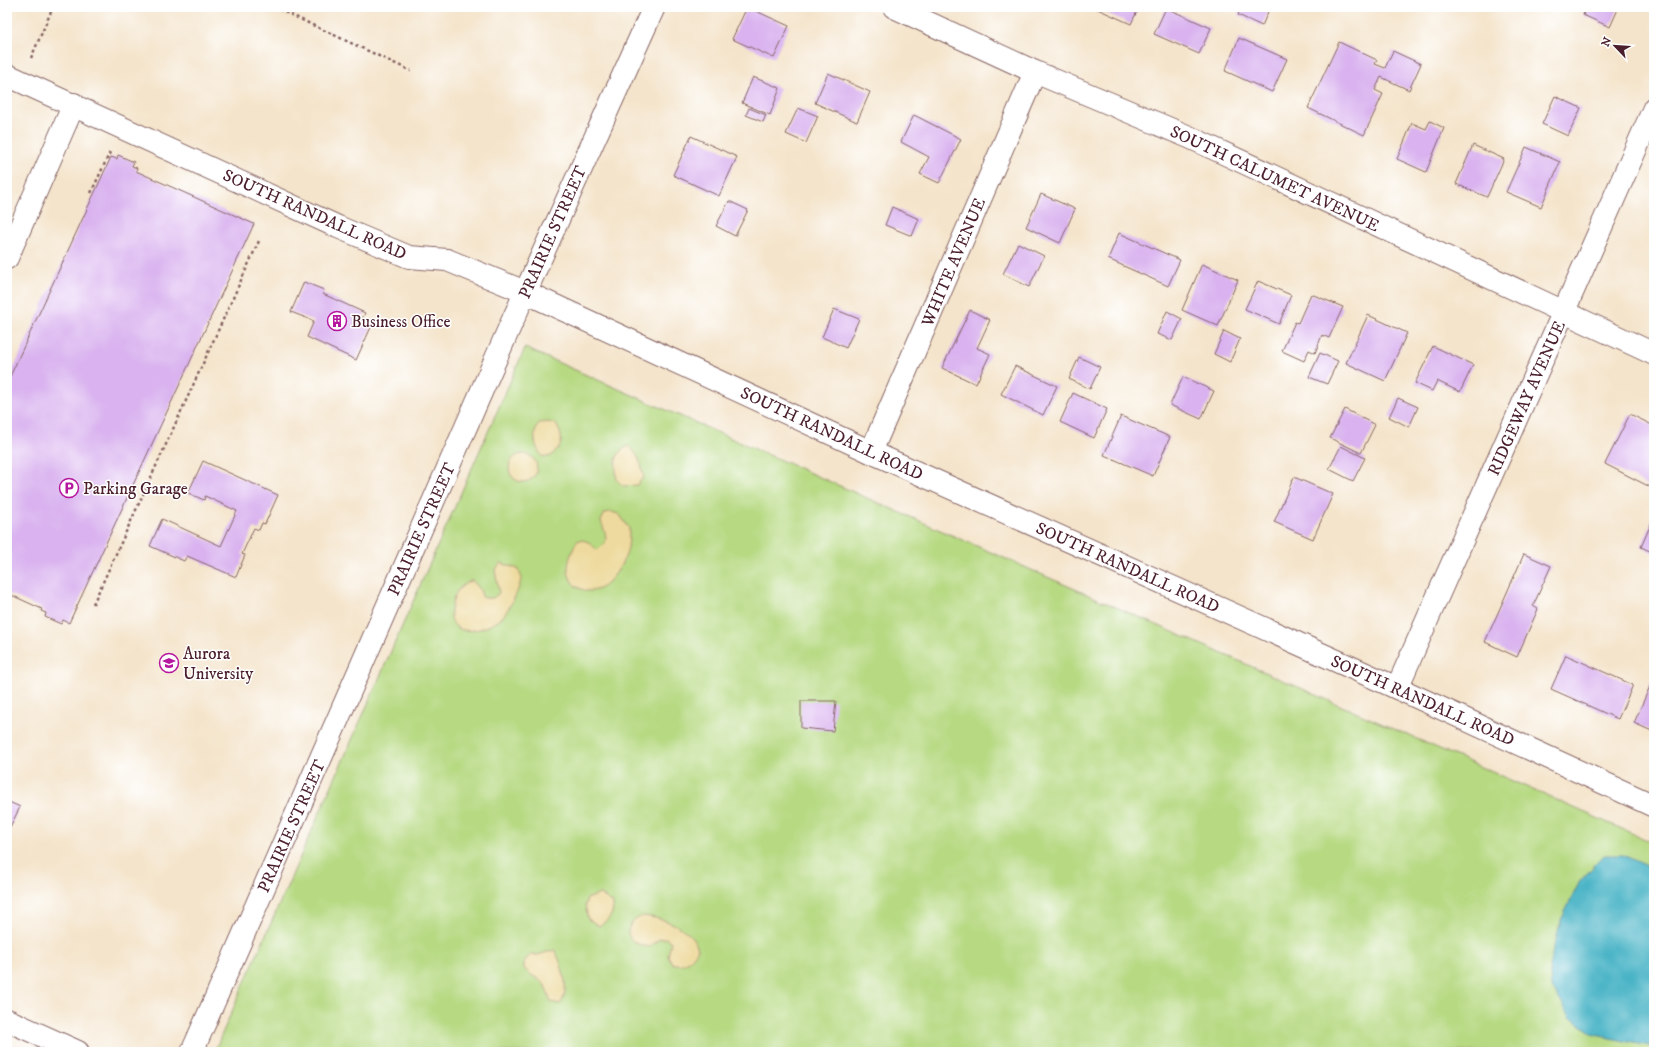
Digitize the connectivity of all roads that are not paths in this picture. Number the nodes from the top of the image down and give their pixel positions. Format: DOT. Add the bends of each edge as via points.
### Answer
graph roads {
  1 [pos="654,7"];
  2 [pos="894,7"];
  3 [pos="1035,72"];
  4 [pos="14,78"];
  5 [pos="74,104"];
  6 [pos="1654,108"];
  7 [pos="7,258"];
  8 [pos="525,292"];
  9 [pos="1564,312"];
  10 [pos="1654,354"];
  11 [pos="872,452"];
  12 [pos="1397,688"];
  13 [pos="1654,806"];
  14 [pos="7,1020"];
  15 [pos="78,1052"];
  16 [pos="192,1052"];
  1 -- 8 [label="street, PRAIRIE STREET"];
  2 -- 3 [label="street, SOUTH CALUMET AVENUE"];
  3 -- 9 [label="street, SOUTH CALUMET AVENUE" via="1189,137"];
  3 -- 11 [label="street, WHITE AVENUE"];
  4 -- 5 [label="street, SOUTH RANDALL ROAD"];
  5 -- 7 [label="street"];
  5 -- 8 [label="street, SOUTH RANDALL ROAD" via="134,134 409,257 447,260"];
  6 -- 9 [label="street, RIDGEWAY AVENUE"];
  8 -- 11 [label="street, SOUTH RANDALL ROAD"];
  8 -- 16 [label="street, PRAIRIE STREET"];
  9 -- 10 [label="street, SOUTH CALUMET AVENUE"];
  9 -- 12 [label="street, RIDGEWAY AVENUE"];
  11 -- 12 [label="street, SOUTH RANDALL ROAD"];
  12 -- 13 [label="street, SOUTH RANDALL ROAD"];
  14 -- 15 [label="street"];
}
